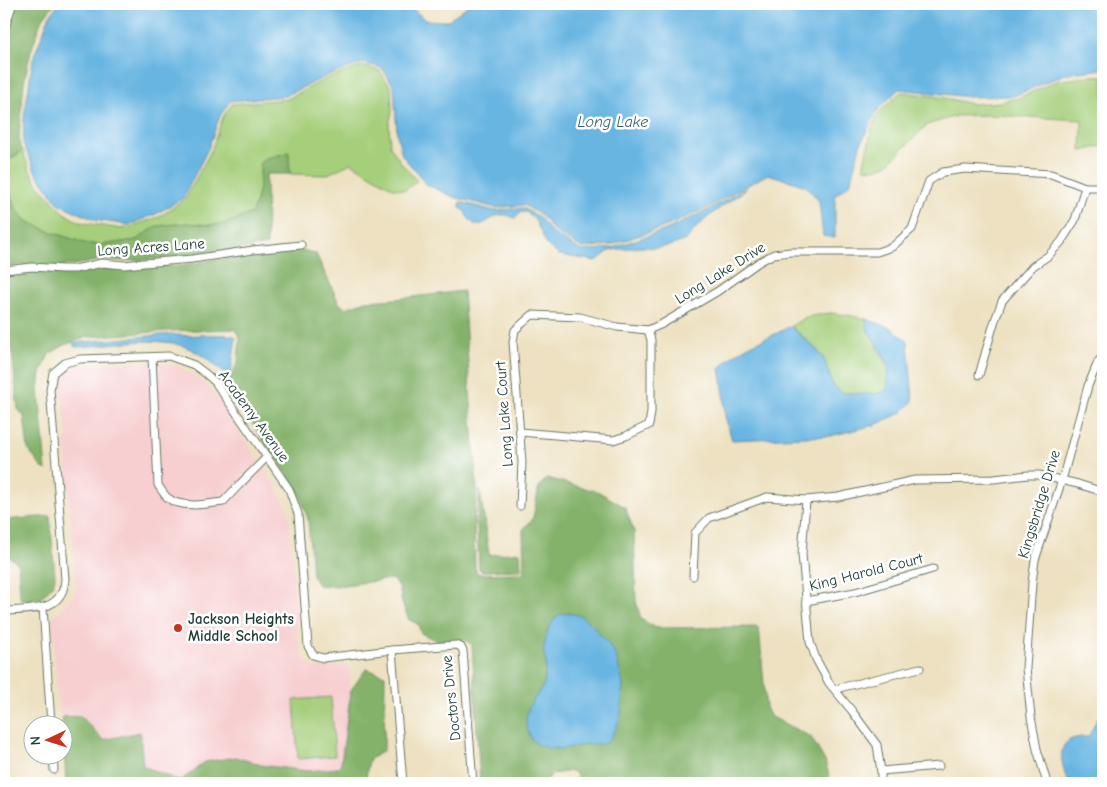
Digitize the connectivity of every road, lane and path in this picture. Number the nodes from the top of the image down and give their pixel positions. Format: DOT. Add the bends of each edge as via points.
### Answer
graph roads {
  1 [pos="11,4"];
  2 [pos="4,26"];
  3 [pos="1085,187"];
  4 [pos="1103,187"];
  5 [pos="301,245"];
  6 [pos="4,270"];
  7 [pos="648,330"];
  8 [pos="1103,356"];
  9 [pos="152,357"];
  10 [pos="979,375"];
  11 [pos="520,432"];
  12 [pos="267,457"];
  13 [pos="1062,480"];
  14 [pos="1103,492"];
  15 [pos="806,500"];
  16 [pos="520,506"];
  17 [pos="933,569"];
  18 [pos="693,576"];
  19 [pos="806,602"];
  20 [pos="43,608"];
  21 [pos="4,611"];
  22 [pos="392,650"];
  23 [pos="920,668"];
  24 [pos="835,689"];
  25 [pos="50,714"];
  26 [pos="54,764"];
  27 [pos="939,766"];
  28 [pos="54,770"];
  29 [pos="881,771"];
  30 [pos="402,783"];
  31 [pos="473,783"];
  32 [pos="881,783"];
  33 [pos="1047,783"];
  1 -- 2 [label="main road"];
  3 -- 4 [label="street, Long Lake Drive"];
  3 -- 7 [label="street, Long Lake Drive" via="1050,174 965,169 943,172 929,181 912,229 892,247 876,252 774,254 710,296"];
  3 -- 10 [label="street" via="1075,220 1061,242 1033,266 1002,302"];
  5 -- 6 [label="street, Long Acres Lane" via="124,265"];
  7 -- 11 [label="street" via="651,340 649,425 613,440"];
  7 -- 11 [label="street, Long Lake Court" via="580,318 532,315 515,330 513,342"];
  8 -- 13 [label="street, Kingsbridge Drive" via="1088,386"];
  9 -- 12 [label="street, Academy Avenue" via="169,356 194,365 206,374 215,382"];
  9 -- 12 [label="street" via="158,485 168,498 177,503 199,505 224,502"];
  9 -- 20 [label="street, Academy Avenue" via="80,359 65,363 53,373 50,389 65,579 60,596"];
  11 -- 16 [label="street, Long Lake Court"];
  12 -- 22 [label="street, Academy Avenue" via="290,490 298,514 308,646 313,655 323,658"];
  13 -- 14 [label="street"];
  13 -- 15 [label="street" via="1016,475 994,479 915,480 838,497"];
  13 -- 33 [label="street, Kingsbridge Drive" via="1035,560 1027,640 1031,717"];
  15 -- 18 [label="street" via="767,497 709,518 695,533"];
  15 -- 19 [label="street" via="802,554"];
  17 -- 19 [label="street, King Harold Court"];
  19 -- 24 [label="street" via="810,642 816,659"];
  20 -- 21 [label="street"];
  20 -- 25 [label="street"];
  22 -- 30 [label="street"];
  22 -- 31 [label="street, Doctors Drive" via="461,647"];
  23 -- 24 [label="street"];
  24 -- 29 [label="street" via="876,745"];
  26 -- 28 [label="street"];
  27 -- 29 [label="street"];
  29 -- 32 [label="street"];
}
